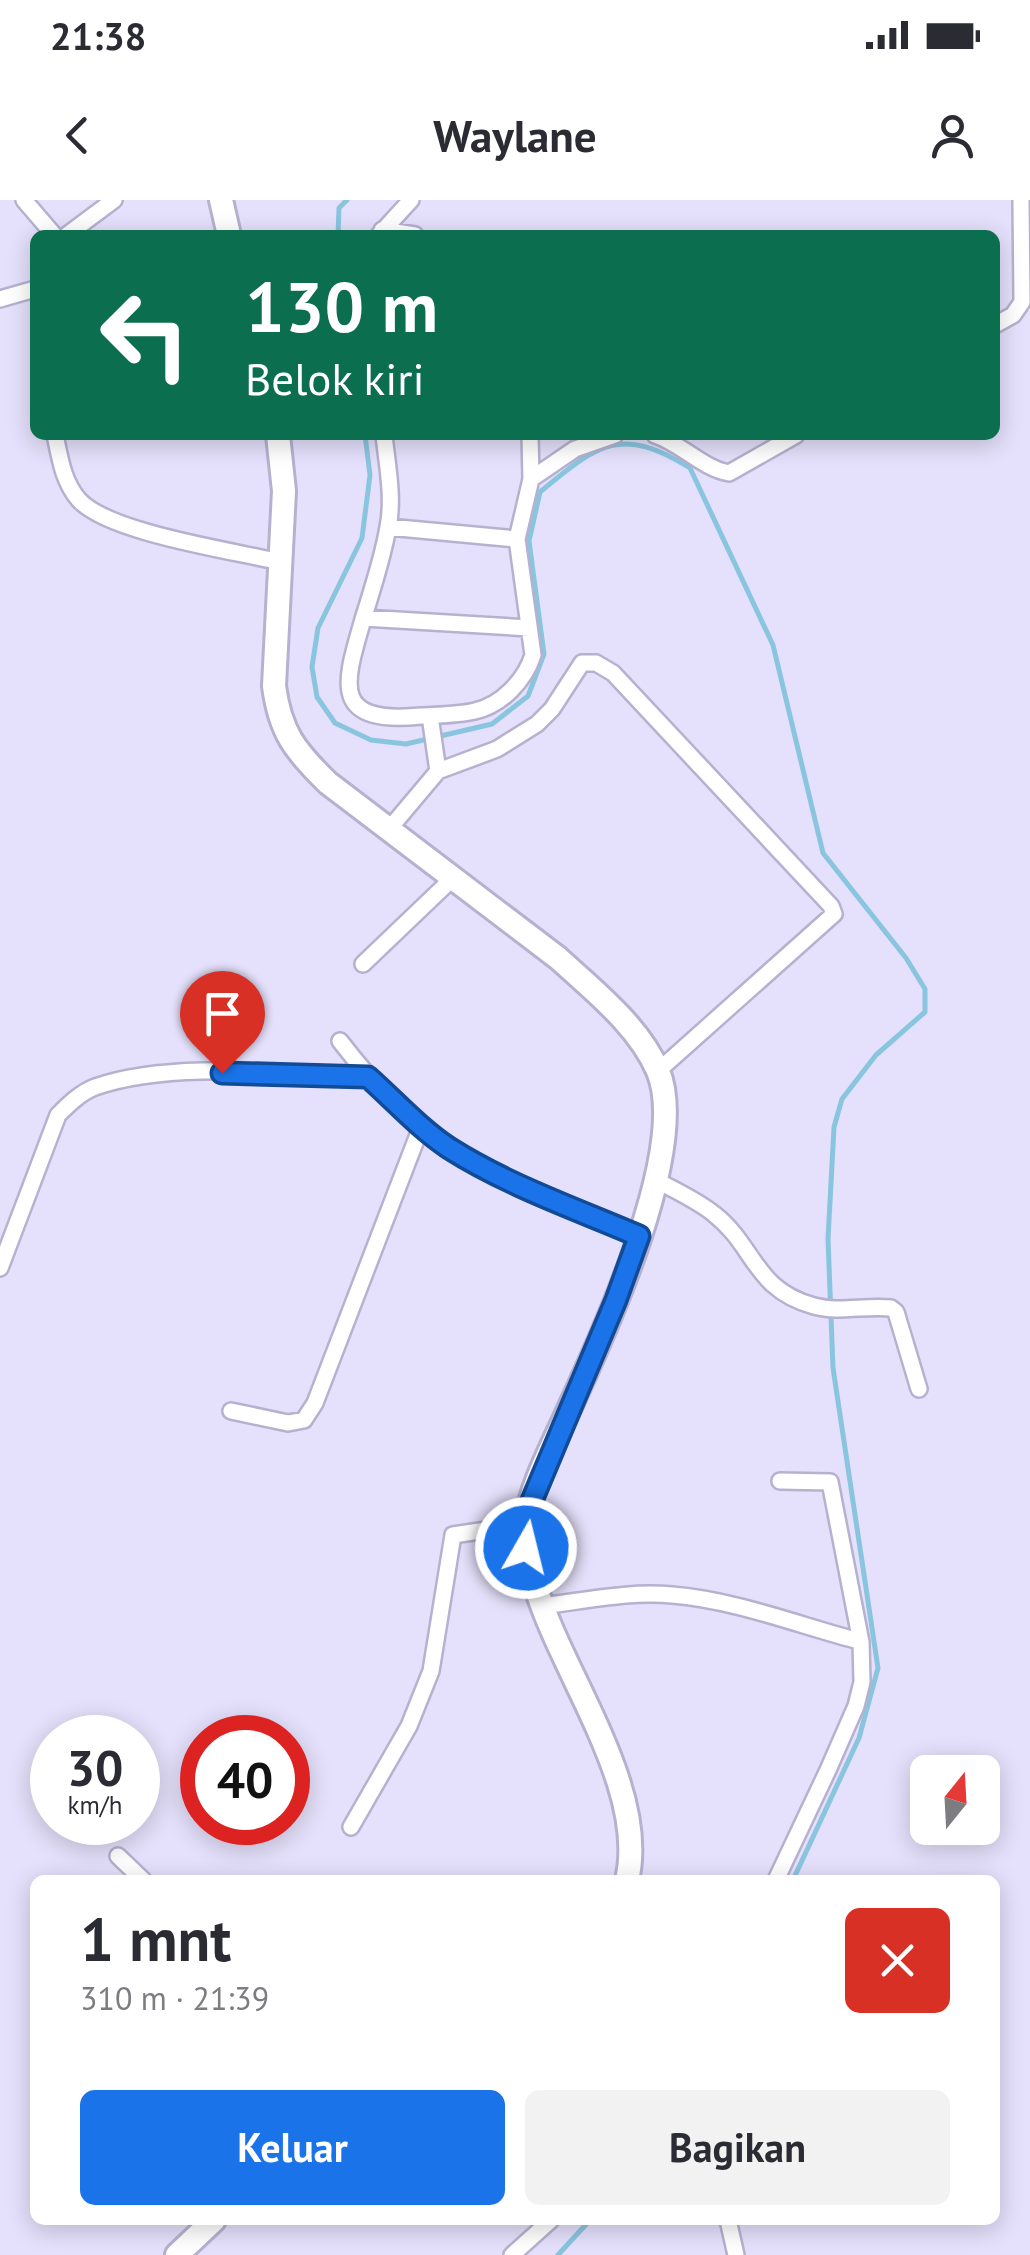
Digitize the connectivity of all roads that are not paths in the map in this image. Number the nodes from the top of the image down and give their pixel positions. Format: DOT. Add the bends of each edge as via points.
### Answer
graph roads {
  1 [pos="24,200"];
  2 [pos="114,200"];
  3 [pos="222,200"];
  4 [pos="411,200"];
  5 [pos="1020,200"];
  6 [pos="50,230"];
  7 [pos="75,230"];
  8 [pos="228,230"];
  9 [pos="384,230"];
  10 [pos="30,290"];
  11 [pos="0,299"];
  12 [pos="1000,321"];
  13 [pos="57,440"];
  14 [pos="279,440"];
  15 [pos="384,440"];
  16 [pos="530,440"];
  17 [pos="602,440"];
  18 [pos="670,440"];
  19 [pos="787,440"];
  20 [pos="531,478"];
  21 [pos="388,527"];
  22 [pos="517,539"];
  23 [pos="280,562"];
  24 [pos="364,618"];
  25 [pos="529,628"];
  26 [pos="430,716"];
  27 [pos="437,768"];
  28 [pos="390,828"];
  29 [pos="454,877"];
  30 [pos="362,964"];
  31 [pos="340,1040"];
  32 [pos="658,1071"];
  33 [pos="368,1077"];
  34 [pos="421,1127"];
  35 [pos="654,1178"];
  36 [pos="639,1236"];
  37 [pos="0,1268"];
  38 [pos="919,1389"];
  39 [pos="231,1411"];
  40 [pos="780,1482"];
  41 [pos="525,1524"];
  42 [pos="541,1606"];
  43 [pos="859,1641"];
  44 [pos="351,1827"];
  45 [pos="118,1856"];
  46 [pos="138,1875"];
  47 [pos="628,1875"];
  48 [pos="778,1875"];
  49 [pos="209,2225"];
  50 [pos="545,2225"];
  51 [pos="729,2225"];
  52 [pos="177,2255"];
  53 [pos="512,2255"];
  54 [pos="736,2255"];
  1 -- 6 [label="street"];
  2 -- 7 [label="street"];
  3 -- 8 [label="street"];
  4 -- 9 [label="street"];
  5 -- 12 [label="street" via="1022,302"];
  10 -- 11 [label="street"];
  13 -- 23 [label="street" via="63,472 80,502 109,520"];
  14 -- 23 [label="street"];
  15 -- 21 [label="street"];
  16 -- 20 [label="street"];
  17 -- 20 [label="street"];
  18 -- 19 [label="street" via="729,473"];
  20 -- 22 [label="street"];
  21 -- 22 [label="street"];
  21 -- 24 [label="street"];
  22 -- 25 [label="street"];
  23 -- 28 [label="street" via="274,686 285,734 328,783"];
  24 -- 25 [label="street"];
  24 -- 26 [label="street" via="347,675 351,699 373,716"];
  25 -- 26 [label="street" via="533,654 510,690 477,711"];
  26 -- 27 [label="street"];
  27 -- 28 [label="street"];
  27 -- 32 [label="street" via="497,749 537,724 582,663 596,663 613,673 831,906 831,918"];
  28 -- 29 [label="street"];
  29 -- 30 [label="street"];
  29 -- 32 [label="street" via="583,981"];
  31 -- 33 [label="street"];
  32 -- 35 [label="street" via="665,1113"];
  33 -- 34 [label="street"];
  33 -- 37 [label="street" via="190,1072 95,1087 58,1115"];
  34 -- 36 [label="street" via="476,1164"];
  34 -- 39 [label="street" via="304,1420"];
  35 -- 36 [label="street"];
  35 -- 38 [label="street" via="714,1214 769,1284 789,1296 824,1308 896,1312"];
  36 -- 41 [label="street"];
  40 -- 43 [label="street" via="830,1482"];
  41 -- 42 [label="street"];
  41 -- 44 [label="street" via="453,1535 431,1670 409,1726"];
  42 -- 43 [label="street" via="674,1595"];
  42 -- 47 [label="street" via="622,1795 632,1842"];
  43 -- 48 [label="street" via="856,1706"];
  45 -- 46 [label="street"];
  49 -- 52 [label="street"];
  50 -- 53 [label="street"];
  51 -- 54 [label="street"];
}
